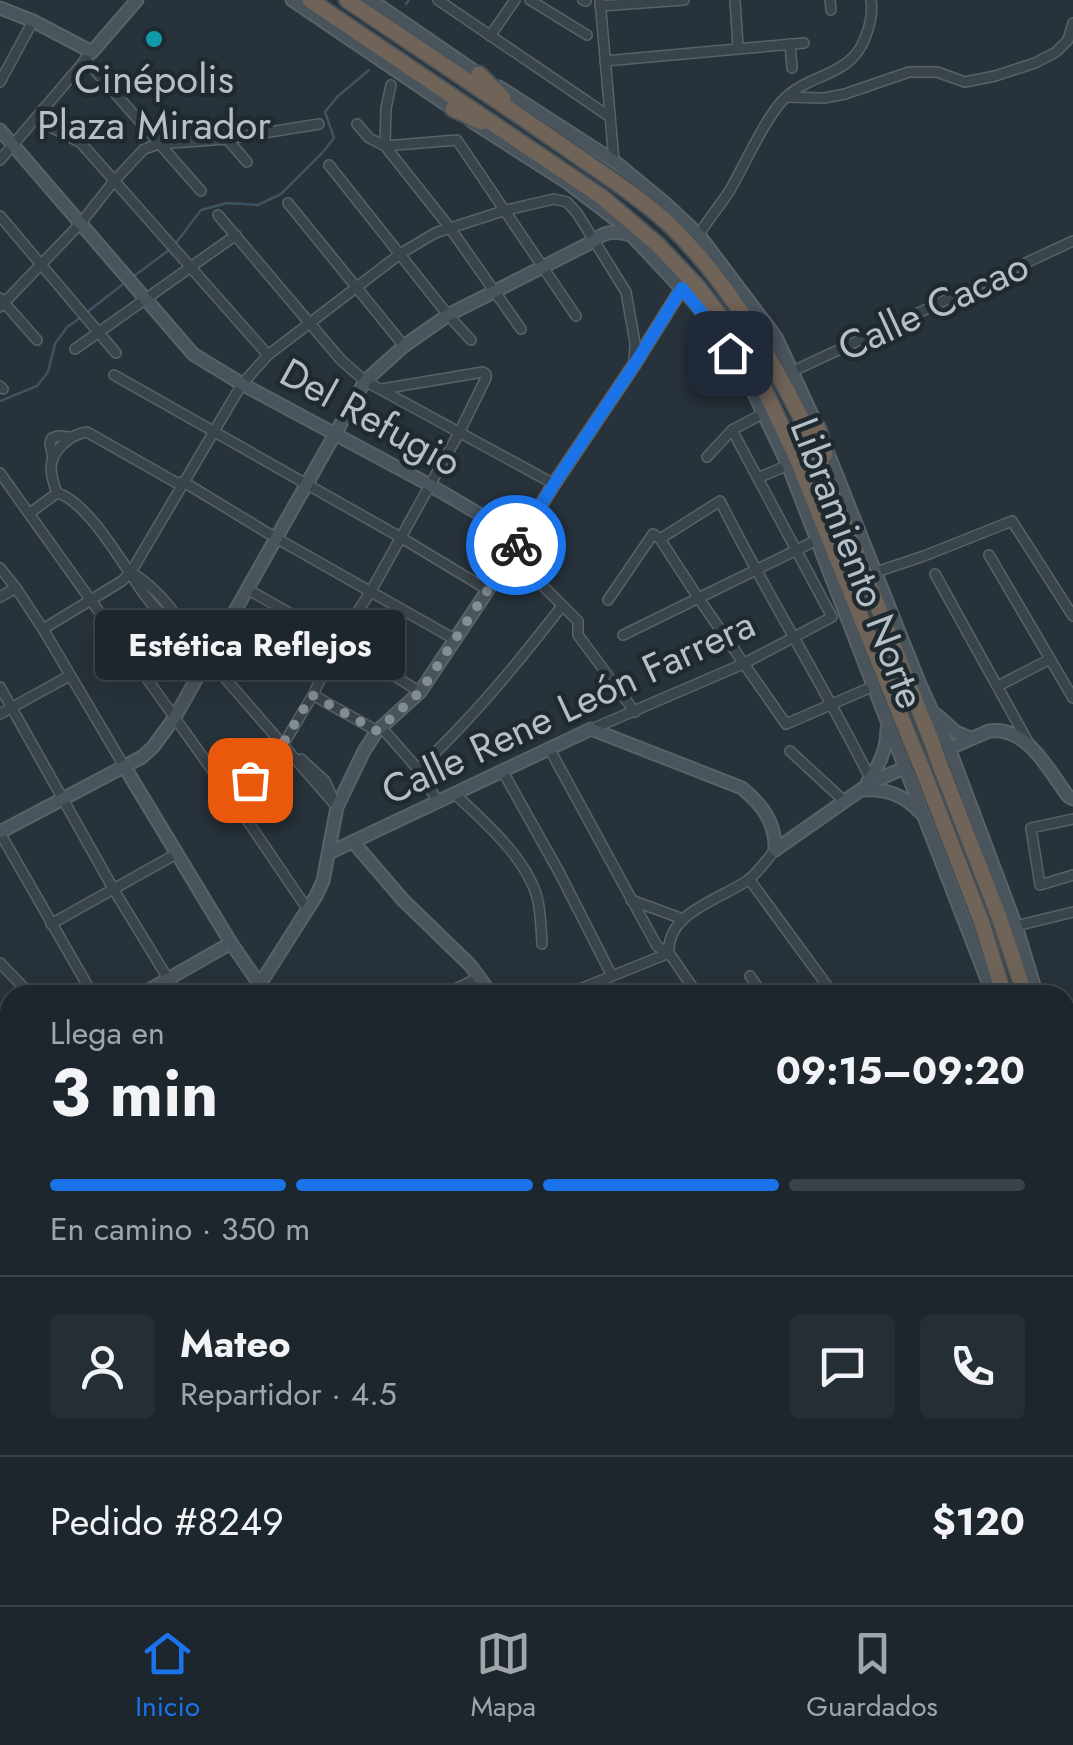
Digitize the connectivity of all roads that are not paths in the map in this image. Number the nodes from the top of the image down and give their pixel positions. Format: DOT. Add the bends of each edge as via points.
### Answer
graph roads {
  1 [pos="137,0"];
  2 [pos="347,0"];
  3 [pos="438,0"];
  4 [pos="515,0"];
  5 [pos="530,0"];
  6 [pos="684,0"];
  7 [pos="735,0"];
  8 [pos="871,0"];
  9 [pos="302,3"];
  10 [pos="600,3"];
  11 [pos="384,4"];
  12 [pos="0,8"];
  13 [pos="33,21"];
  14 [pos="1073,23"];
  15 [pos="587,35"];
  16 [pos="490,36"];
  17 [pos="804,43"];
  18 [pos="790,44"];
  19 [pos="738,48"];
  20 [pos="88,56"];
  21 [pos="605,61"];
  22 [pos="792,68"];
  23 [pos="475,80"];
  24 [pos="0,82"];
  25 [pos="391,85"];
  26 [pos="786,97"];
  27 [pos="457,105"];
  28 [pos="609,113"];
  29 [pos="532,116"];
  30 [pos="36,119"];
  31 [pos="319,124"];
  32 [pos="357,124"];
  33 [pos="0,130"];
  34 [pos="226,139"];
  35 [pos="512,142"];
  36 [pos="158,144"];
  37 [pos="14,146"];
  38 [pos="384,146"];
  39 [pos="0,160"];
  40 [pos="247,162"];
  41 [pos="614,162"];
  42 [pos="328,165"];
  43 [pos="114,181"];
  44 [pos="201,191"];
  45 [pos="288,203"];
  46 [pos="506,210"];
  47 [pos="606,212"];
  48 [pos="218,215"];
  49 [pos="0,216"];
  50 [pos="80,224"];
  51 [pos="450,228"];
  52 [pos="236,235"];
  53 [pos="632,235"];
  54 [pos="698,235"];
  55 [pos="598,238"];
  56 [pos="1073,241"];
  57 [pos="400,254"];
  58 [pos="41,263"];
  59 [pos="191,267"];
  60 [pos="544,268"];
  61 [pos="356,288"];
  62 [pos="682,288"];
  63 [pos="496,292"];
  64 [pos="144,300"];
  65 [pos="1,302"];
  66 [pos="448,315"];
  67 [pos="576,316"];
  68 [pos="310,324"];
  69 [pos="521,329"];
  70 [pos="98,332"];
  71 [pos="37,340"];
  72 [pos="470,340"];
  73 [pos="404,346"];
  74 [pos="75,349"];
  75 [pos="116,353"];
  76 [pos="268,355"];
  77 [pos="634,365"];
  78 [pos="793,372"];
  79 [pos="114,375"];
  80 [pos="365,380"];
  81 [pos="242,384"];
  82 [pos="382,389"];
  83 [pos="764,413"];
  84 [pos="732,430"];
  85 [pos="214,431"];
  86 [pos="814,431"];
  87 [pos="336,432"];
  88 [pos="459,433"];
  89 [pos="707,457"];
  90 [pos="794,466"];
  91 [pos="0,472"];
  92 [pos="758,478"];
  93 [pos="833,480"];
  94 [pos="183,483"];
  95 [pos="428,484"];
  96 [pos="554,484"];
  97 [pos="306,485"];
  98 [pos="57,493"];
  99 [pos="808,501"];
  100 [pos="30,512"];
  101 [pos="656,536"];
  102 [pos="400,537"];
  103 [pos="276,538"];
  104 [pos="520,538"];
  105 [pos="817,540"];
  106 [pos="796,550"];
  107 [pos="512,554"];
  108 [pos="988,555"];
  109 [pos="0,568"];
  110 [pos="754,570"];
  111 [pos="130,572"];
  112 [pos="876,572"];
  113 [pos="936,574"];
  114 [pos="16,588"];
  115 [pos="246,588"];
  116 [pos="488,590"];
  117 [pos="370,591"];
  118 [pos="0,597"];
  119 [pos="699,599"];
  120 [pos="608,600"];
  121 [pos="90,601"];
  122 [pos="562,606"];
  123 [pos="1073,616"];
  124 [pos="43,630"];
  125 [pos="623,636"];
  126 [pos="794,638"];
  127 [pos="456,640"];
  128 [pos="339,641"];
  129 [pos="208,660"];
  130 [pos="1050,660"];
  131 [pos="743,664"];
  132 [pos="69,676"];
  133 [pos="998,686"];
  134 [pos="0,687"];
  135 [pos="866,689"];
  136 [pos="420,692"];
  137 [pos="312,695"];
  138 [pos="1073,698"];
  139 [pos="833,705"];
  140 [pos="11,708"];
  141 [pos="932,710"];
  142 [pos="635,712"];
  143 [pos="1012,712"];
  144 [pos="0,714"];
  145 [pos="175,718"];
  146 [pos="886,723"];
  147 [pos="379,729"];
  148 [pos="591,729"];
  149 [pos="1002,730"];
  150 [pos="974,736"];
  151 [pos="283,745"];
  152 [pos="1030,746"];
  153 [pos="549,748"];
  154 [pos="790,751"];
  155 [pos="940,751"];
  156 [pos="124,766"];
  157 [pos="903,767"];
  158 [pos="418,769"];
  159 [pos="502,770"];
  160 [pos="959,776"];
  161 [pos="872,783"];
  162 [pos="454,794"];
  163 [pos="230,795"];
  164 [pos="62,799"];
  165 [pos="1073,799"];
  166 [pos="437,800"];
  167 [pos="844,800"];
  168 [pos="337,807"];
  169 [pos="925,816"];
  170 [pos="1073,819"];
  171 [pos="0,833"];
  172 [pos="354,842"];
  173 [pos="775,850"];
  174 [pos="329,853"];
  175 [pos="176,854"];
  176 [pos="1073,876"];
  177 [pos="750,879"];
  178 [pos="114,890"];
  179 [pos="631,900"];
  180 [pos="308,910"];
  181 [pos="1073,912"];
  182 [pos="683,919"];
  183 [pos="51,924"];
  184 [pos="1016,926"];
  185 [pos="231,943"];
  186 [pos="542,944"];
  187 [pos="670,953"];
  188 [pos="0,963"];
  189 [pos="612,976"];
  190 [pos="750,976"];
  191 [pos="480,977"];
  192 [pos="170,979"];
  193 [pos="21,985"];
  194 [pos="87,985"];
  195 [pos="159,985"];
  196 [pos="173,985"];
  197 [pos="253,985"];
  198 [pos="259,985"];
  199 [pos="464,985"];
  200 [pos="485,985"];
  201 [pos="590,985"];
  202 [pos="691,985"];
  203 [pos="757,985"];
  204 [pos="827,985"];
  205 [pos="988,985"];
  206 [pos="1001,985"];
  207 [pos="1022,985"];
  208 [pos="1035,985"];
  1 -- 20 [label="street"];
  2 -- 23 [label="highway"];
  3 -- 16 [label="street"];
  4 -- 16 [label="street"];
  5 -- 15 [label="street"];
  6 -- 10 [label="street"];
  7 -- 19 [label="street"];
  8 -- 26 [label="street" via="869,28 850,62"];
  9 -- 27 [label="street"];
  9 -- 27 [label="highway" via="386,51"];
  10 -- 21 [label="street"];
  11 -- 23 [label="street"];
  12 -- 13 [label="street"];
  13 -- 20 [label="street"];
  13 -- 24 [label="street"];
  14 -- 26 [label="street" via="1056,52 996,76 965,82 910,72 846,94"];
  16 -- 28 [label="street"];
  17 -- 18 [label="street"];
  18 -- 19 [label="street"];
  18 -- 22 [label="street"];
  19 -- 21 [label="street"];
  20 -- 30 [label="street"];
  20 -- 36 [label="street"];
  21 -- 28 [label="street"];
  23 -- 29 [label="highway"];
  23 -- 29 [label="highway"];
  25 -- 38 [label="street"];
  26 -- 54 [label="street"];
  27 -- 35 [label="highway"];
  27 -- 35 [label="highway"];
  28 -- 41 [label="street"];
  29 -- 41 [label="street"];
  29 -- 86 [label="highway" via="670,225 742,310"];
  30 -- 37 [label="street"];
  30 -- 43 [label="street" via="81,143"];
  31 -- 34 [label="street"];
  32 -- 38 [label="street"];
  33 -- 37 [label="street, Del Refugio"];
  34 -- 36 [label="street"];
  34 -- 40 [label="street"];
  35 -- 47 [label="street, Libramiento Norte"];
  35 -- 90 [label="highway" via="602,197 698,287 758,376"];
  36 -- 43 [label="street" via="144,149"];
  36 -- 44 [label="street"];
  37 -- 39 [label="street"];
  37 -- 50 [label="street, Del Refugio"];
  38 -- 46 [label="street" via="457,140"];
  38 -- 51 [label="street"];
  41 -- 54 [label="street"];
  42 -- 57 [label="street"];
  43 -- 50 [label="street"];
  43 -- 59 [label="street"];
  45 -- 61 [label="street"];
  46 -- 51 [label="street"];
  46 -- 55 [label="street" via="564,200"];
  46 -- 60 [label="street"];
  47 -- 53 [label="street, Libramiento Norte"];
  47 -- 55 [label="street"];
  48 -- 52 [label="street"];
  49 -- 58 [label="street"];
  50 -- 58 [label="street"];
  50 -- 64 [label="street, Del Refugio"];
  51 -- 57 [label="street"];
  51 -- 63 [label="street"];
  52 -- 59 [label="street"];
  52 -- 68 [label="street"];
  53 -- 55 [label="street"];
  53 -- 62 [label="street, Libramiento Norte"];
  54 -- 78 [label="street" via="776,337"];
  55 -- 60 [label="street"];
  55 -- 77 [label="street" via="626,292"];
  56 -- 78 [label="street, Calle Cacao"];
  57 -- 61 [label="street"];
  57 -- 66 [label="street"];
  58 -- 65 [label="street"];
  58 -- 70 [label="street"];
  59 -- 64 [label="street"];
  59 -- 76 [label="street"];
  60 -- 63 [label="street"];
  60 -- 67 [label="street"];
  61 -- 68 [label="street"];
  61 -- 73 [label="street"];
  62 -- 77 [label="street"];
  62 -- 83 [label="street, Libramiento Norte" via="716,330"];
  63 -- 66 [label="street"];
  63 -- 69 [label="street"];
  64 -- 70 [label="street"];
  64 -- 81 [label="street, Del Refugio" via="193,354"];
  65 -- 71 [label="street"];
  66 -- 72 [label="street"];
  66 -- 73 [label="street"];
  68 -- 76 [label="street"];
  68 -- 80 [label="street"];
  70 -- 74 [label="street"];
  70 -- 75 [label="street"];
  73 -- 80 [label="street"];
  76 -- 81 [label="street"];
  77 -- 96 [label="street"];
  78 -- 86 [label="street"];
  79 -- 85 [label="street"];
  80 -- 82 [label="street"];
  80 -- 87 [label="street"];
  81 -- 85 [label="street"];
  81 -- 87 [label="street, Del Refugio"];
  82 -- 88 [label="street"];
  82 -- 88 [label="street" via="483,372"];
  83 -- 84 [label="street"];
  83 -- 90 [label="street, Libramiento Norte"];
  84 -- 89 [label="street"];
  84 -- 92 [label="street"];
  85 -- 94 [label="street"];
  85 -- 97 [label="street"];
  86 -- 93 [label="highway"];
  86 -- 93 [label="highway"];
  87 -- 95 [label="street, Del Refugio"];
  87 -- 97 [label="street"];
  88 -- 95 [label="street"];
  88 -- 96 [label="street"];
  90 -- 92 [label="street"];
  90 -- 99 [label="highway"];
  91 -- 100 [label="street"];
  92 -- 106 [label="street"];
  93 -- 112 [label="street"];
  93 -- 155 [label="highway"];
  94 -- 98 [label="street" via="86,432 70,437 52,459"];
  94 -- 103 [label="street"];
  94 -- 111 [label="street"];
  95 -- 102 [label="street"];
  95 -- 104 [label="street, Del Refugio"];
  96 -- 104 [label="street"];
  97 -- 102 [label="street"];
  97 -- 103 [label="street"];
  98 -- 100 [label="street"];
  98 -- 111 [label="street" via="79,506"];
  99 -- 105 [label="street, Libramiento Norte"];
  99 -- 206 [label="highway" via="919,761"];
  100 -- 121 [label="street"];
  101 -- 110 [label="street" via="720,502"];
  101 -- 119 [label="street"];
  101 -- 120 [label="street"];
  102 -- 116 [label="street"];
  102 -- 117 [label="street"];
  103 -- 115 [label="street"];
  103 -- 117 [label="street"];
  104 -- 107 [label="street"];
  105 -- 106 [label="street"];
  105 -- 146 [label="street, Libramiento Norte"];
  106 -- 110 [label="street"];
  106 -- 126 [label="street, Calle Rene León Farrera" via="832,616"];
  107 -- 116 [label="street"];
  107 -- 122 [label="street"];
  108 -- 130 [label="street"];
  109 -- 114 [label="street"];
  110 -- 119 [label="street"];
  110 -- 126 [label="street"];
  111 -- 121 [label="street"];
  111 -- 129 [label="street" via="174,610"];
  112 -- 123 [label="street" via="1012,520"];
  112 -- 141 [label="street"];
  113 -- 133 [label="street"];
  114 -- 118 [label="street"];
  114 -- 124 [label="street"];
  115 -- 128 [label="street"];
  115 -- 129 [label="street"];
  116 -- 127 [label="street"];
  117 -- 127 [label="street"];
  117 -- 128 [label="street"];
  119 -- 125 [label="street"];
  119 -- 131 [label="street"];
  121 -- 124 [label="street"];
  121 -- 145 [label="street"];
  122 -- 142 [label="street" via="578,620 578,636"];
  122 -- 158 [label="street" via="498,688"];
  124 -- 132 [label="street"];
  126 -- 131 [label="street, Calle Rene León Farrera"];
  126 -- 139 [label="street"];
  127 -- 136 [label="street"];
  128 -- 136 [label="street"];
  128 -- 137 [label="street"];
  129 -- 145 [label="street"];
  129 -- 151 [label="street"];
  130 -- 133 [label="street"];
  130 -- 138 [label="street"];
  131 -- 139 [label="street" via="786,724"];
  131 -- 142 [label="street, Calle Rene León Farrera"];
  132 -- 140 [label="street"];
  132 -- 156 [label="street"];
  133 -- 143 [label="street"];
  134 -- 140 [label="street"];
  135 -- 139 [label="street"];
  136 -- 147 [label="street"];
  137 -- 147 [label="street"];
  137 -- 151 [label="street"];
  139 -- 161 [label="street"];
  140 -- 144 [label="street"];
  140 -- 164 [label="street"];
  141 -- 150 [label="street" via="956,732"];
  141 -- 155 [label="street"];
  142 -- 148 [label="street, Calle Rene León Farrera"];
  143 -- 149 [label="street"];
  143 -- 152 [label="street"];
  145 -- 156 [label="street" via="154,747"];
  145 -- 163 [label="street"];
  146 -- 157 [label="street, Libramiento Norte"];
  146 -- 161 [label="street"];
  147 -- 158 [label="street"];
  147 -- 168 [label="street"];
  148 -- 153 [label="street, Calle Rene León Farrera"];
  148 -- 173 [label="street" via="742,788 770,820"];
  149 -- 150 [label="street"];
  149 -- 152 [label="street"];
  150 -- 155 [label="street"];
  150 -- 160 [label="street"];
  151 -- 163 [label="street" via="270,765"];
  151 -- 168 [label="street" via="319,774"];
  152 -- 165 [label="street"];
  153 -- 159 [label="street, Calle Rene León Farrera"];
  153 -- 179 [label="street"];
  154 -- 167 [label="street"];
  155 -- 157 [label="street"];
  155 -- 160 [label="street"];
  155 -- 207 [label="highway"];
  156 -- 164 [label="street"];
  156 -- 175 [label="street"];
  157 -- 161 [label="street"];
  157 -- 169 [label="street, Libramiento Norte"];
  158 -- 166 [label="street"];
  159 -- 162 [label="street, Calle Rene León Farrera"];
  159 -- 189 [label="street"];
  160 -- 184 [label="street"];
  161 -- 167 [label="street"];
  161 -- 169 [label="street"];
  162 -- 166 [label="street, Calle Rene León Farrera"];
  162 -- 186 [label="street" via="501,838 526,876 538,900"];
  163 -- 180 [label="street"];
  164 -- 171 [label="street"];
  164 -- 178 [label="street"];
  166 -- 172 [label="street, Calle Rene León Farrera"];
  167 -- 173 [label="street"];
  168 -- 174 [label="street"];
  169 -- 205 [label="street, Libramiento Norte"];
  170 -- 176 [label="street" via="1031,828 1040,885"];
  171 -- 183 [label="street"];
  172 -- 174 [label="street, Calle Rene León Farrera"];
  172 -- 191 [label="street"];
  173 -- 177 [label="street"];
  174 -- 180 [label="street"];
  175 -- 178 [label="street"];
  175 -- 185 [label="street"];
  177 -- 182 [label="street"];
  177 -- 204 [label="street"];
  178 -- 183 [label="street"];
  178 -- 192 [label="street"];
  179 -- 182 [label="street"];
  179 -- 187 [label="street" via="658,946"];
  180 -- 198 [label="street"];
  181 -- 184 [label="street"];
  182 -- 187 [label="street"];
  183 -- 194 [label="street"];
  184 -- 208 [label="street"];
  185 -- 192 [label="street"];
  185 -- 197 [label="street"];
  187 -- 189 [label="street"];
  187 -- 202 [label="street"];
  188 -- 193 [label="street"];
  189 -- 201 [label="street"];
  190 -- 203 [label="street"];
  191 -- 199 [label="street"];
  191 -- 200 [label="street"];
  192 -- 195 [label="street"];
  192 -- 196 [label="street"];
}
